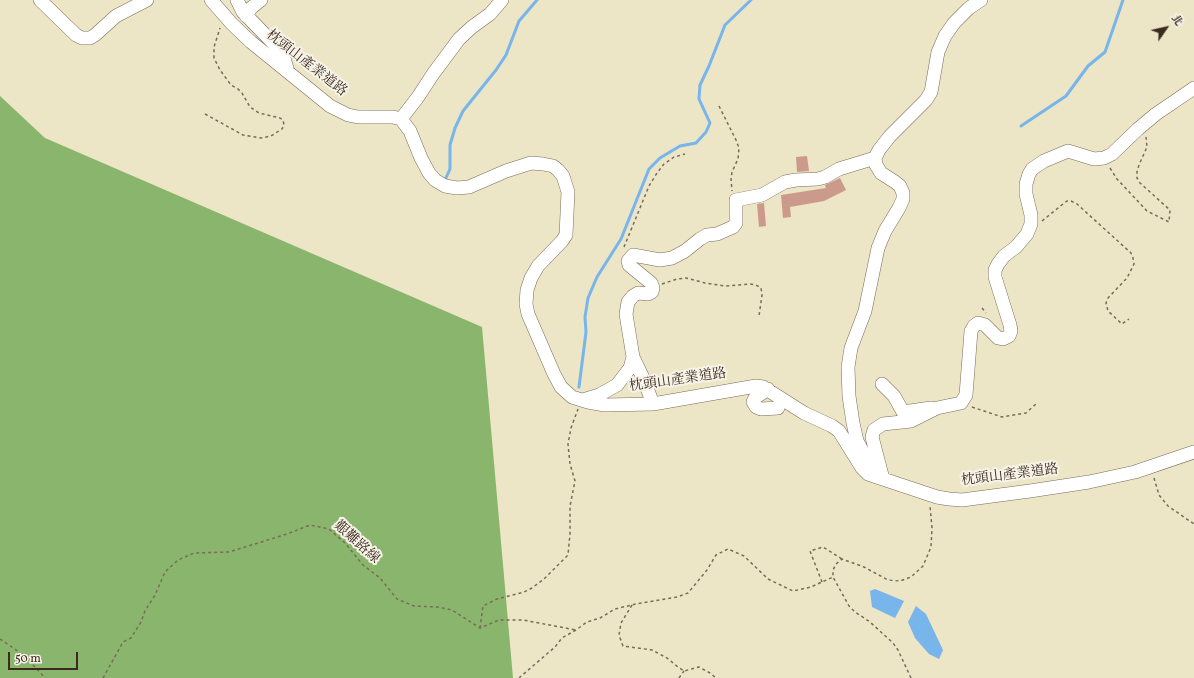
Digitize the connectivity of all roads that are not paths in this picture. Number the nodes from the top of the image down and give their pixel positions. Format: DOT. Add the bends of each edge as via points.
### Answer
graph roads {
  1 [pos="40,0"];
  2 [pos="147,0"];
  3 [pos="211,0"];
  4 [pos="237,0"];
  5 [pos="261,0"];
  6 [pos="502,0"];
  7 [pos="981,0"];
  8 [pos="246,16"];
  9 [pos="288,72"];
  10 [pos="1194,88"];
  11 [pos="401,119"];
  12 [pos="875,158"];
  13 [pos="633,357"];
  14 [pos="882,384"];
  15 [pos="768,389"];
  16 [pos="582,400"];
  17 [pos="653,404"];
  18 [pos="778,408"];
  19 [pos="937,408"];
  20 [pos="1194,452"];
  21 [pos="880,478"];
  1 -- 2 [label="street" via="76,35 90,38 116,16"];
  3 -- 9 [label="street, 枕頭山產業道路" via="251,42"];
  4 -- 8 [label="street"];
  5 -- 8 [label="street"];
  6 -- 11 [label="street" via="490,14 459,39"];
  7 -- 12 [label="street" via="969,8 945,36 938,52 931,92 926,100 890,136"];
  8 -- 9 [label="street" via="276,46 284,58"];
  9 -- 11 [label="street, 枕頭山產業道路" via="330,106 348,114 358,117"];
  10 -- 19 [label="street" via="1138,128 1112,154 1094,159 1068,151 1032,169 1026,184 1031,215 1030,227 1027,234 1004,256 995,270 1011,331 1003,340 982,323 974,326 971,331 966,395 960,403"];
  11 -- 16 [label="street, 枕頭山產業道路" via="410,130 429,173 434,180 445,186 469,187 506,171 531,164 552,166 563,176 568,192 566,235 538,266 531,278 526,304 528,314 561,387 572,397"];
  12 -- 13 [label="street" via="840,169 825,177 785,182 762,195 736,200 736,223 733,227 700,238 672,258 660,260 633,255 628,261 629,265 651,283 653,288 652,292 638,293 628,302 626,314"];
  12 -- 21 [label="street" via="876,165 882,173 900,186 903,199 878,248 865,311 851,348 848,367 849,396 857,442"];
  13 -- 16 [label="street" via="630,368 617,385 599,395"];
  13 -- 17 [label="street"];
  14 -- 19 [label="street" via="894,396 903,412"];
  15 -- 17 [label="street, 枕頭山產業道路" via="756,386"];
  15 -- 18 [label="street" via="753,402 756,407 762,409"];
  15 -- 21 [label="street, 枕頭山產業道路" via="804,413 839,431 862,468 868,474"];
  16 -- 17 [label="street, 枕頭山產業道路" via="605,405"];
  19 -- 21 [label="street" via="912,421 883,424 874,430 872,437"];
  20 -- 21 [label="street, 枕頭山產業道路" via="1135,472 1089,482 962,500 937,497"];
}
